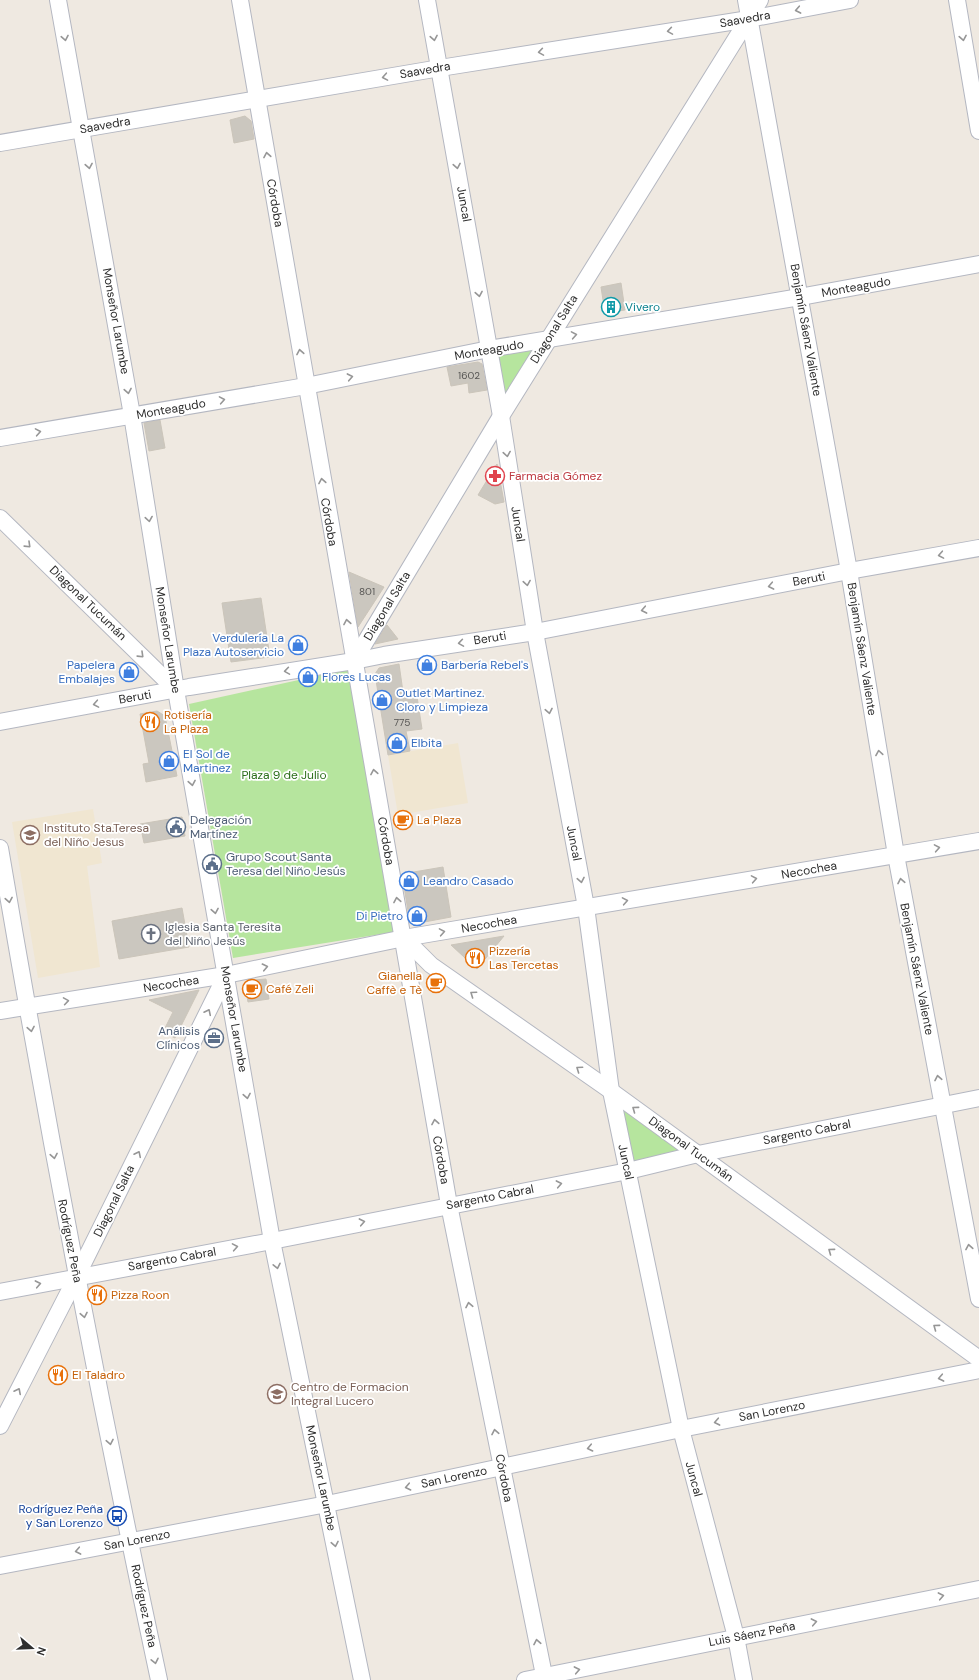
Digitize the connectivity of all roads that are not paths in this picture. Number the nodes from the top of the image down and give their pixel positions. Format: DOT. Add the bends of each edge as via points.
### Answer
graph roads {
  1 [pos="58,0"];
  2 [pos="240,0"];
  3 [pos="427,0"];
  4 [pos="746,0"];
  5 [pos="760,0"];
  6 [pos="850,0"];
  7 [pos="957,0"];
  8 [pos="749,19"];
  9 [pos="440,68"];
  10 [pos="258,99"];
  11 [pos="82,129"];
  12 [pos="979,131"];
  13 [pos="0,143"];
  14 [pos="979,264"];
  15 [pos="800,297"];
  16 [pos="548,340"];
  17 [pos="489,349"];
  18 [pos="306,386"];
  19 [pos="132,415"];
  20 [pos="501,416"];
  21 [pos="0,438"];
  22 [pos="0,518"];
  23 [pos="979,548"];
  24 [pos="849,571"];
  25 [pos="534,632"];
  26 [pos="354,661"];
  27 [pos="176,690"];
  28 [pos="0,722"];
  29 [pos="979,841"];
  30 [pos="0,848"];
  31 [pos="896,855"];
  32 [pos="586,908"];
  33 [pos="404,938"];
  34 [pos="226,975"];
  35 [pos="27,1007"];
  36 [pos="0,1011"];
  37 [pos="611,1091"];
  38 [pos="979,1098"];
  39 [pos="943,1106"];
  40 [pos="698,1154"];
  41 [pos="628,1171"];
  42 [pos="449,1205"];
  43 [pos="272,1240"];
  44 [pos="77,1276"];
  45 [pos="0,1292"];
  46 [pos="979,1299"];
  47 [pos="979,1359"];
  48 [pos="979,1370"];
  49 [pos="0,1426"];
  50 [pos="681,1429"];
  51 [pos="502,1466"];
  52 [pos="327,1504"];
  53 [pos="130,1541"];
  54 [pos="0,1566"];
  55 [pos="979,1589"];
  56 [pos="736,1637"];
  57 [pos="544,1678"];
  58 [pos="159,1680"];
  59 [pos="362,1680"];
  60 [pos="525,1680"];
  61 [pos="744,1680"];
  1 -- 11 [label="street, Monseñor Larumbe, one-way"];
  2 -- 10 [label="street, Córdoba"];
  3 -- 9 [label="street, Juncal, one-way"];
  4 -- 8 [label="street, Benjamín Sáenz Valiente"];
  5 -- 8 [label="street, Diagonal Salta"];
  6 -- 8 [label="street, Saavedra, one-way"];
  7 -- 12 [label="street, one-way"];
  8 -- 9 [label="street, Saavedra, one-way"];
  8 -- 15 [label="street, Benjamín Sáenz Valiente"];
  8 -- 16 [label="street, Diagonal Salta"];
  9 -- 10 [label="street, Saavedra, one-way"];
  9 -- 17 [label="street, Juncal, one-way"];
  10 -- 11 [label="street, Saavedra"];
  18 -- 10 [label="street, Córdoba, one-way"];
  11 -- 13 [label="street, Saavedra"];
  11 -- 19 [label="street, Monseñor Larumbe, one-way"];
  14 -- 15 [label="street, Monteagudo"];
  16 -- 15 [label="street, Monteagudo, one-way"];
  15 -- 24 [label="street, Benjamín Sáenz Valiente"];
  16 -- 17 [label="street, Monteagudo"];
  16 -- 20 [label="street, Diagonal Salta"];
  18 -- 17 [label="street, Monteagudo, one-way"];
  17 -- 20 [label="street, Juncal"];
  19 -- 18 [label="street, Monteagudo, one-way"];
  26 -- 18 [label="street, Córdoba, one-way"];
  21 -- 19 [label="street, Monteagudo, one-way"];
  19 -- 27 [label="street, Monseñor Larumbe, one-way"];
  20 -- 25 [label="street, Juncal, one-way"];
  20 -- 26 [label="street, Diagonal Salta"];
  22 -- 27 [label="street, Diagonal Tucumán, one-way"];
  23 -- 24 [label="street, Beruti, one-way"];
  24 -- 25 [label="street, Beruti, one-way"];
  31 -- 24 [label="street, Benjamín Sáenz Valiente, one-way"];
  25 -- 26 [label="street, Beruti, one-way" via="384,654"];
  25 -- 32 [label="street, Juncal, one-way"];
  26 -- 27 [label="street, Beruti, one-way"];
  33 -- 26 [label="street, Córdoba, one-way"];
  27 -- 28 [label="street, Beruti, one-way"];
  27 -- 34 [label="street, Monseñor Larumbe, one-way"];
  31 -- 29 [label="street, Necochea, one-way"];
  30 -- 35 [label="street, Rodríguez Peña, one-way"];
  32 -- 31 [label="street, Necochea, one-way"];
  39 -- 31 [label="street, Benjamín Sáenz Valiente, one-way"];
  33 -- 32 [label="street, Necochea, one-way"];
  32 -- 37 [label="street, Juncal"];
  34 -- 33 [label="street, Necochea, one-way"];
  37 -- 33 [label="street, Diagonal Tucumán, one-way" via="431,965"];
  42 -- 33 [label="street, Córdoba, one-way"];
  35 -- 34 [label="street, Necochea, one-way"];
  34 -- 43 [label="street, Monseñor Larumbe, one-way"];
  44 -- 34 [label="street, Diagonal Salta, one-way"];
  35 -- 36 [label="street, Necochea"];
  35 -- 44 [label="street, Rodríguez Peña, one-way"];
  40 -- 37 [label="street, Diagonal Tucumán, one-way"];
  37 -- 41 [label="street, Juncal"];
  38 -- 39 [label="street, Sargento Cabral"];
  39 -- 40 [label="street, Sargento Cabral"];
  46 -- 39 [label="street, Benjamín Sáenz Valiente, one-way"];
  40 -- 41 [label="street, Sargento Cabral"];
  47 -- 40 [label="street, Diagonal Tucumán, one-way"];
  42 -- 41 [label="street, Sargento Cabral, one-way"];
  41 -- 50 [label="street, Juncal"];
  43 -- 42 [label="street, Sargento Cabral, one-way"];
  51 -- 42 [label="street, Córdoba, one-way"];
  44 -- 43 [label="street, Sargento Cabral, one-way"];
  43 -- 52 [label="street, Monseñor Larumbe, one-way"];
  45 -- 44 [label="street, Sargento Cabral, one-way"];
  49 -- 44 [label="street, Diagonal Salta, one-way"];
  44 -- 53 [label="street, Rodríguez Peña, one-way"];
  48 -- 50 [label="street, San Lorenzo, one-way"];
  50 -- 51 [label="street, San Lorenzo, one-way"];
  50 -- 56 [label="street, Juncal"];
  51 -- 52 [label="street, San Lorenzo, one-way"];
  57 -- 51 [label="street, Córdoba, one-way"];
  52 -- 53 [label="street, San Lorenzo"];
  52 -- 59 [label="street, Monseñor Larumbe, one-way"];
  53 -- 54 [label="street, San Lorenzo, one-way"];
  53 -- 58 [label="street, Rodríguez Peña, one-way"];
  56 -- 55 [label="street, Luis Sáenz Peña, one-way"];
  57 -- 56 [label="street, Luis Sáenz Peña, one-way"];
  56 -- 61 [label="street, Juncal"];
  57 -- 60 [label="street, Luis Sáenz Peña"];
}
